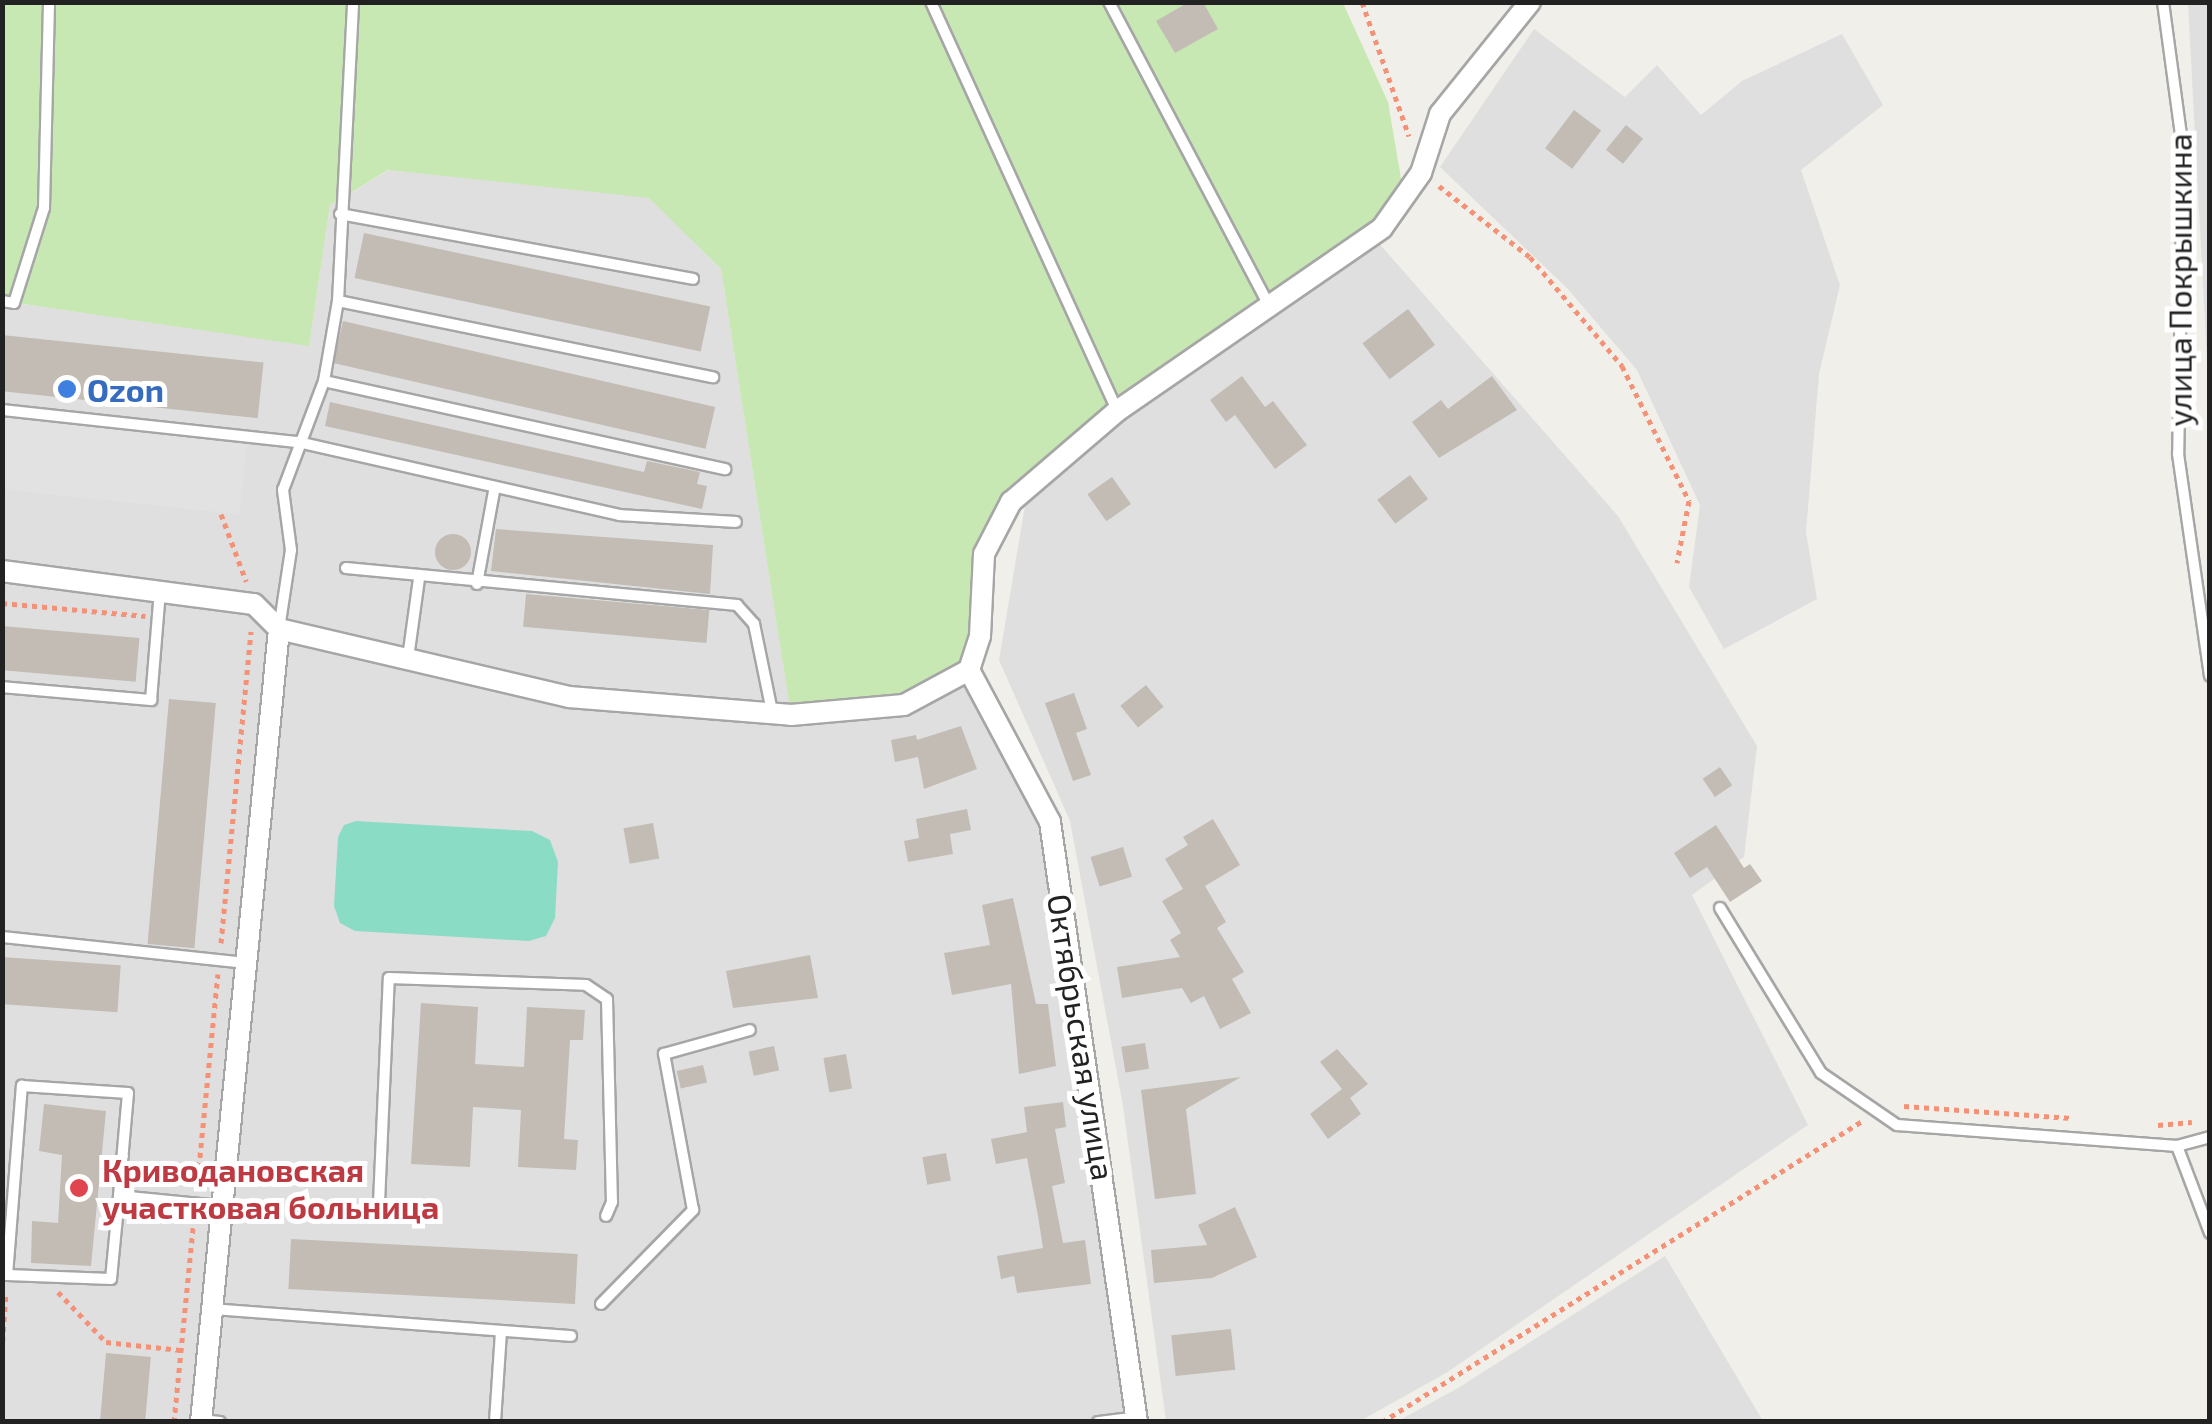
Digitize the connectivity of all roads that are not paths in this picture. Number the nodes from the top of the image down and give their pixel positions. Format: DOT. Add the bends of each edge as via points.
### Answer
graph roads {
  1 [pos="49,2"];
  2 [pos="353,2"];
  3 [pos="931,2"];
  4 [pos="1109,2"];
  5 [pos="1530,2"];
  6 [pos="2163,2"];
  7 [pos="340,214"];
  8 [pos="693,279"];
  9 [pos="338,301"];
  10 [pos="2,302"];
  11 [pos="1270,309"];
  12 [pos="714,377"];
  13 [pos="324,381"];
  14 [pos="2,410"];
  15 [pos="1117,411"];
  16 [pos="298,442"];
  17 [pos="725,468"];
  18 [pos="494,491"];
  19 [pos="736,522"];
  20 [pos="346,568"];
  21 [pos="2,572"];
  22 [pos="419,579"];
  23 [pos="477,584"];
  24 [pos="160,590"];
  25 [pos="279,629"];
  26 [pos="408,659"];
  27 [pos="969,670"];
  28 [pos="2210,676"];
  29 [pos="2,687"];
  30 [pos="772,713"];
  31 [pos="1720,908"];
  32 [pos="2,937"];
  33 [pos="246,963"];
  34 [pos="750,1030"];
  35 [pos="2210,1138"];
  36 [pos="2177,1146"];
  37 [pos="119,1196"];
  38 [pos="379,1203"];
  39 [pos="222,1206"];
  40 [pos="606,1216"];
  41 [pos="2210,1233"];
  42 [pos="601,1304"];
  43 [pos="212,1309"];
  44 [pos="501,1332"];
  45 [pos="571,1336"];
  46 [pos="1136,1419"];
  47 [pos="201,1421"];
  48 [pos="220,1422"];
  49 [pos="495,1422"];
  50 [pos="1098,1422"];
  1 -- 10 [label="lane" via="44,208 14,302"];
  2 -- 7 [label="lane"];
  3 -- 15 [label="lane"];
  4 -- 11 [label="lane"];
  5 -- 11 [label="street" via="1440,114 1422,172 1382,228"];
  6 -- 28 [label="lane, улица Покрышкина" via="2183,150 2178,454"];
  7 -- 8 [label="lane"];
  7 -- 9 [label="lane"];
  9 -- 12 [label="lane"];
  9 -- 13 [label="lane"];
  11 -- 15 [label="street"];
  13 -- 16 [label="lane"];
  13 -- 17 [label="lane"];
  14 -- 16 [label="lane"];
  15 -- 27 [label="street" via="1011,502 984,554 980,636"];
  16 -- 18 [label="lane"];
  16 -- 25 [label="lane" via="283,490 291,550"];
  18 -- 19 [label="lane" via="619,515"];
  18 -- 23 [label="lane"];
  20 -- 22 [label="lane"];
  21 -- 24 [label="street"];
  22 -- 23 [label="lane"];
  22 -- 26 [label="lane"];
  23 -- 30 [label="lane" via="736,605 754,624"];
  24 -- 25 [label="street" via="254,604"];
  24 -- 29 [label="lane" via="151,700"];
  25 -- 26 [label="street"];
  25 -- 33 [label="street"];
  26 -- 30 [label="street" via="569,698"];
  27 -- 30 [label="street" via="904,705"];
  27 -- 46 [label="street, Октябрьская улица" via="1050,822"];
  31 -- 36 [label="lane" via="1820,1073 1876,1114 1898,1125"];
  32 -- 33 [label="lane"];
  33 -- 39 [label="street"];
  34 -- 42 [label="lane" via="664,1054 693,1210"];
  35 -- 36 [label="lane"];
  36 -- 41 [label="lane"];
  37 -- 37 [label="lane" via="111,1279 6,1275 22,1086 128,1093"];
  37 -- 39 [label="lane"];
  38 -- 40 [label="lane" via="389,978 586,985 607,999 612,1202"];
  39 -- 43 [label="street"];
  43 -- 44 [label="lane"];
  43 -- 47 [label="street"];
  44 -- 45 [label="lane"];
  44 -- 49 [label="lane"];
  46 -- 50 [label="lane"];
  47 -- 48 [label="lane"];
}
